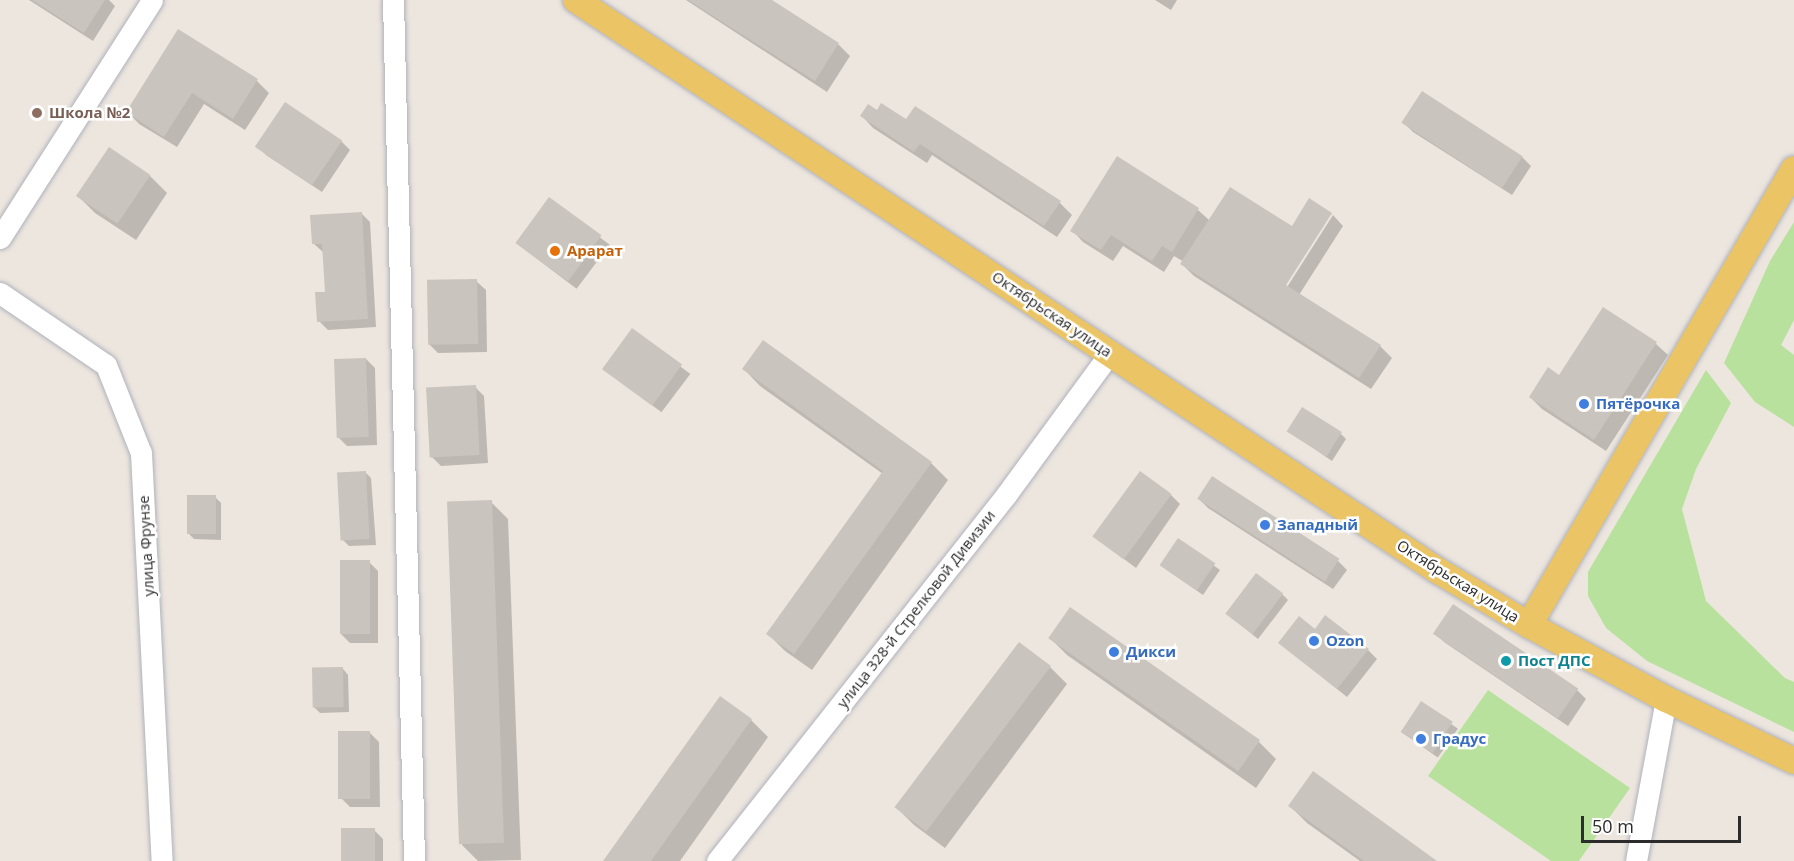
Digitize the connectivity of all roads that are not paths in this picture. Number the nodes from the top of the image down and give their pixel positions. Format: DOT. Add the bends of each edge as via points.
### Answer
graph roads {
  1 [pos="152,0"];
  2 [pos="393,0"];
  3 [pos="576,0"];
  4 [pos="1794,169"];
  5 [pos="0,238"];
  6 [pos="0,293"];
  7 [pos="1110,353"];
  8 [pos="1529,625"];
  9 [pos="1666,699"];
  10 [pos="1794,761"];
  11 [pos="162,861"];
  12 [pos="414,861"];
  13 [pos="717,861"];
  14 [pos="1636,861"];
  1 -- 5 [label="street"];
  2 -- 12 [label="street"];
  3 -- 7 [label="main road, Октябрьская улица"];
  4 -- 8 [label="main road"];
  6 -- 11 [label="street, улица Фрунзе" via="106,365 141,453"];
  7 -- 8 [label="main road, Октябрьская улица" via="1437,570"];
  7 -- 13 [label="street, улица 328-й Стрелковой Дивизии" via="1006,495"];
  8 -- 9 [label="main road, Октябрьская улица"];
  9 -- 10 [label="main road, Октябрьская улица"];
  9 -- 14 [label="street"];
}
